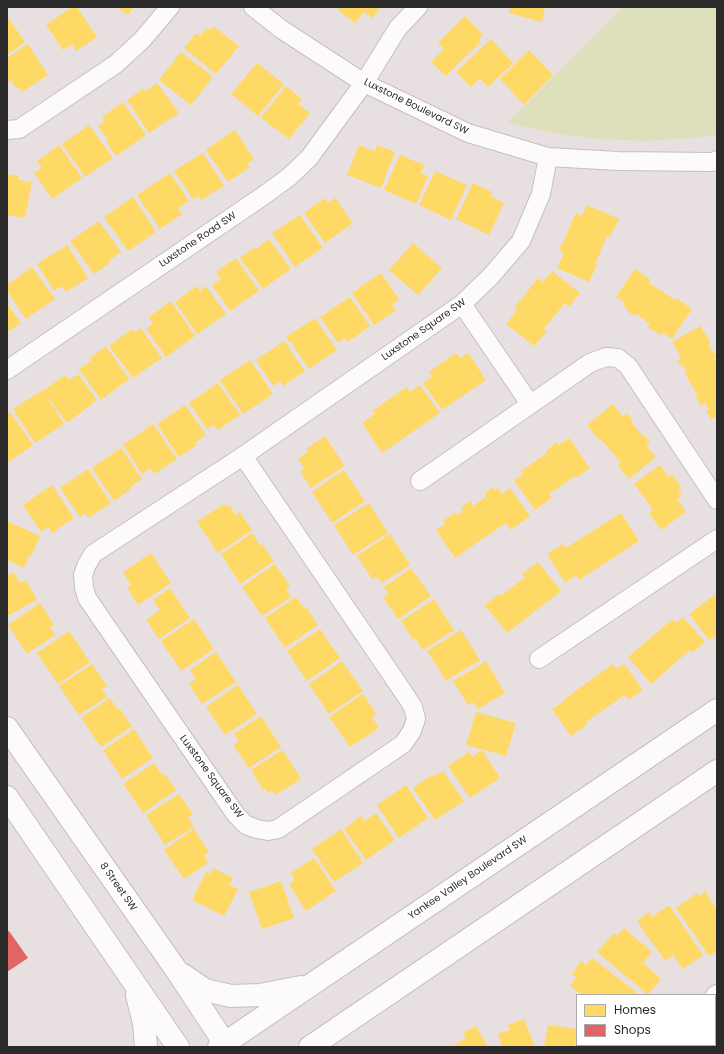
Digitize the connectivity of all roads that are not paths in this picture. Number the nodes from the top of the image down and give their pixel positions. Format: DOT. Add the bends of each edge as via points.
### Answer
graph roads {
  1 [pos="170,7"];
  2 [pos="254,7"];
  3 [pos="418,7"];
  4 [pos="364,83"];
  5 [pos="7,130"];
  6 [pos="548,157"];
  7 [pos="717,160"];
  8 [pos="462,304"];
  9 [pos="7,370"];
  10 [pos="530,404"];
  11 [pos="243,456"];
  12 [pos="420,481"];
  13 [pos="717,500"];
  14 [pos="717,540"];
  15 [pos="539,659"];
  16 [pos="717,710"];
  17 [pos="7,728"];
  18 [pos="717,772"];
  19 [pos="7,797"];
  20 [pos="176,971"];
  21 [pos="133,980"];
  22 [pos="308,986"];
  23 [pos="325,1041"];
  24 [pos="224,1046"];
  25 [pos="146,1047"];
  26 [pos="178,1047"];
  27 [pos="310,1047"];
  1 -- 5 [label="street" via="142,40 116,64 19,129"];
  2 -- 4 [label="street, Luxstone Boulevard SW"];
  3 -- 4 [label="street, Luxstone Road SW" via="398,28"];
  4 -- 6 [label="street, Luxstone Boulevard SW" via="468,133"];
  4 -- 9 [label="street, Luxstone Road SW" via="309,158 289,177"];
  6 -- 7 [label="street, Luxstone Boulevard SW" via="618,162"];
  6 -- 8 [label="street, Luxstone Square SW" via="542,194 521,242"];
  8 -- 10 [label="street"];
  8 -- 11 [label="street, Luxstone Square SW"];
  10 -- 12 [label="street"];
  10 -- 13 [label="street" via="590,363 606,357 618,358 628,366"];
  11 -- 11 [label="street, Luxstone Square SW" via="410,701 416,719 403,744 278,829 268,831 246,825 236,815 87,598 83,575 93,554"];
  14 -- 15 [label="street"];
  16 -- 22 [label="main road, Yankee Valley Boulevard SW"];
  17 -- 20 [label="main road, 8 Street SW"];
  18 -- 23 [label="main road"];
  19 -- 21 [label="main road"];
  20 -- 22 [label="main road" via="205,990 231,996 260,995"];
  20 -- 24 [label="main road, 8 Street SW"];
  21 -- 25 [label="main road" via="144,1023"];
  21 -- 26 [label="main road"];
  22 -- 24 [label="main road, Yankee Valley Boulevard SW"];
  23 -- 27 [label="main road"];
}
